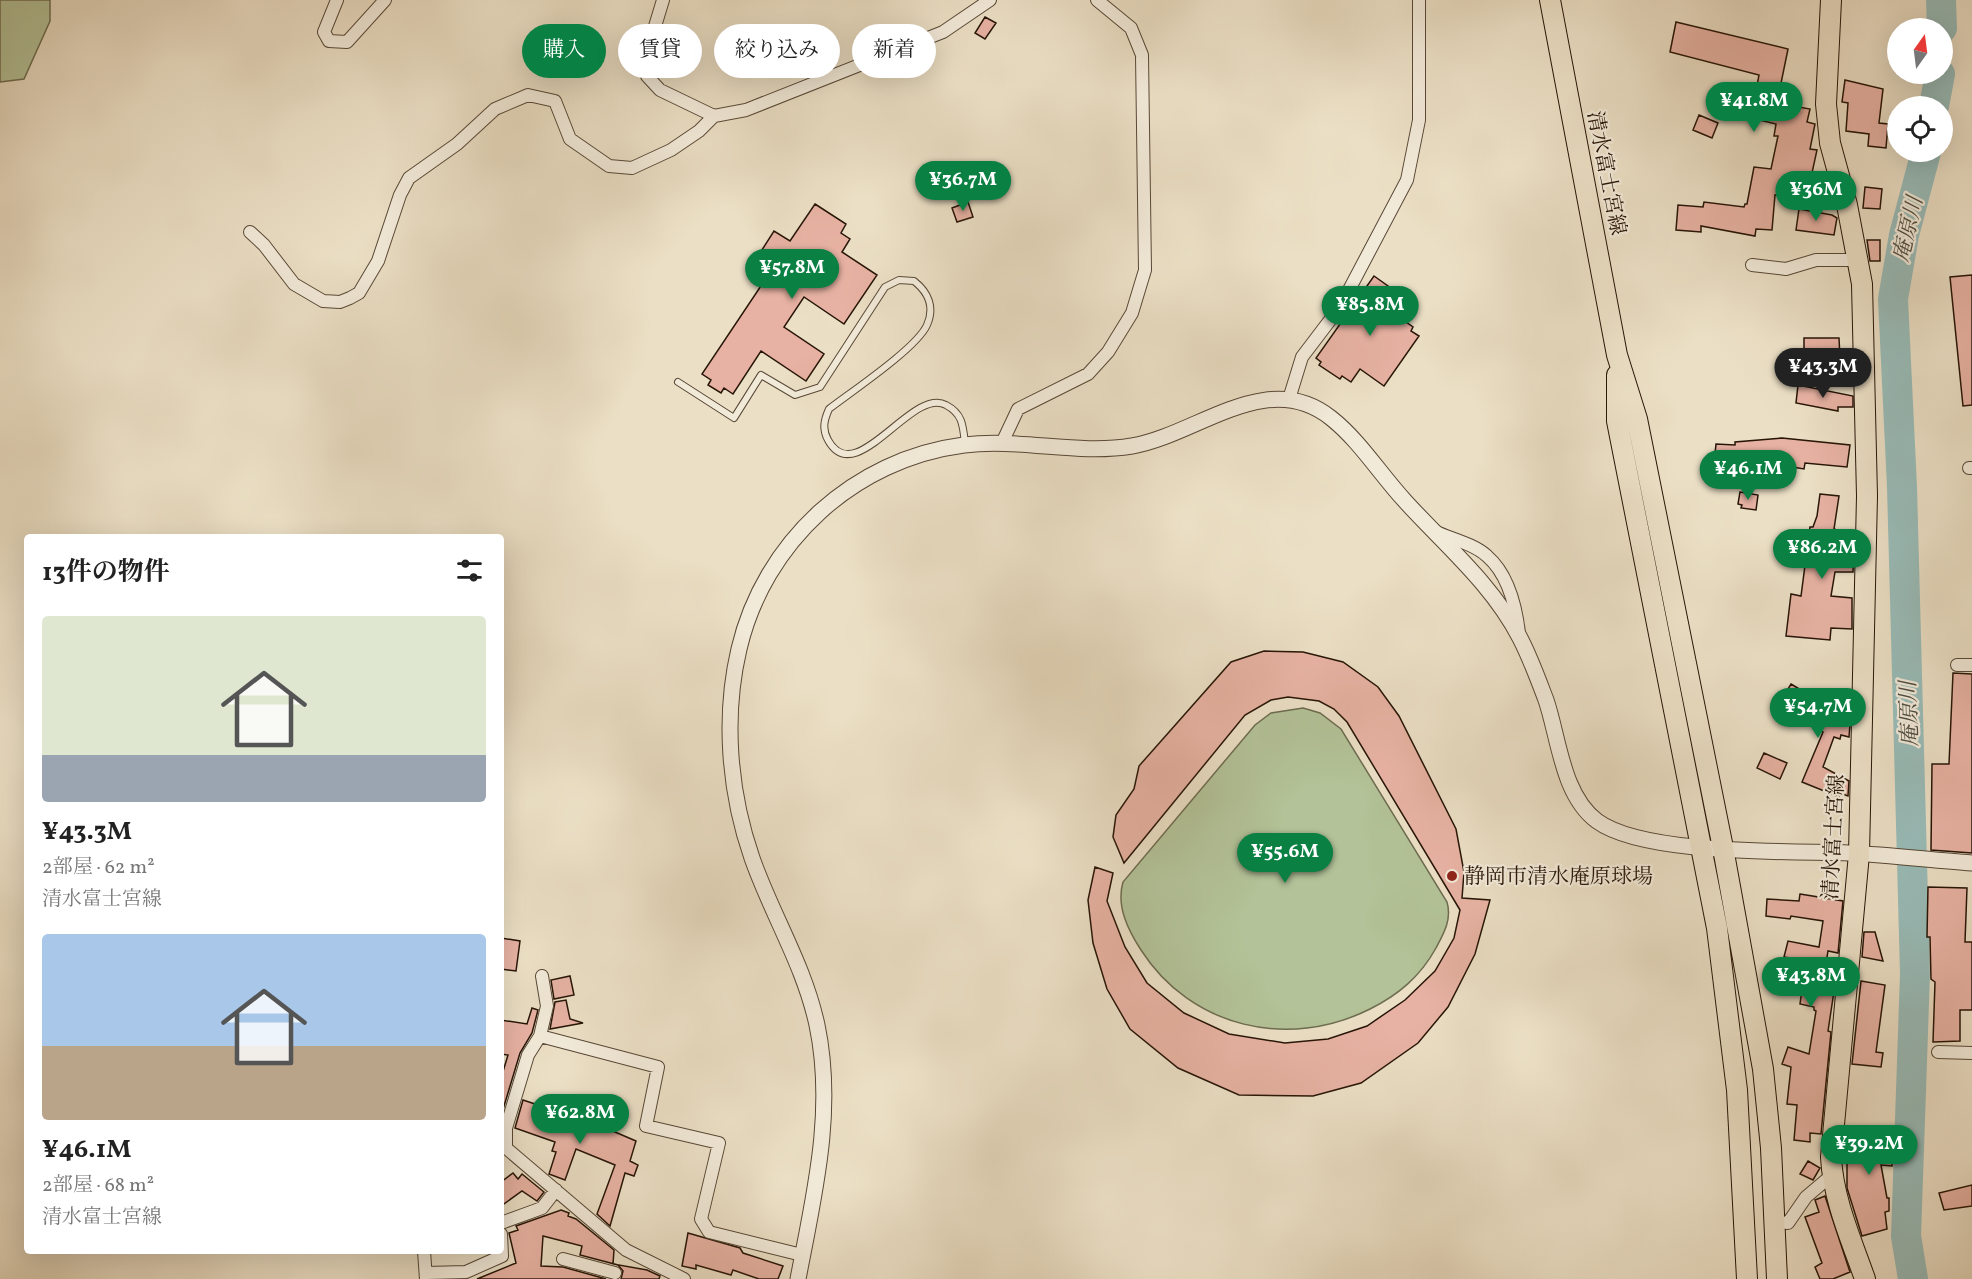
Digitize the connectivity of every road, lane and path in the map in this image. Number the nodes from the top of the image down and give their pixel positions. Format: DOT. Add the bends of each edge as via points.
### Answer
graph roads {
  1 [pos="337,0"];
  2 [pos="385,0"];
  3 [pos="663,0"];
  4 [pos="990,0"];
  5 [pos="1097,0"];
  6 [pos="1419,0"];
  7 [pos="1550,0"];
  8 [pos="1831,0"];
  9 [pos="714,116"];
  10 [pos="250,232"];
  11 [pos="1858,260"];
  12 [pos="1752,265"];
  13 [pos="1617,355"];
  14 [pos="678,382"];
  15 [pos="1289,399"];
  16 [pos="1002,444"];
  17 [pos="965,445"];
  18 [pos="1435,532"];
  19 [pos="1519,636"];
  20 [pos="1957,665"];
  21 [pos="1972,665"];
  22 [pos="1700,847"];
  23 [pos="1723,848"];
  24 [pos="1859,854"];
  25 [pos="1972,863"];
  26 [pos="542,976"];
  27 [pos="540,1036"];
  28 [pos="1938,1052"];
  29 [pos="1972,1053"];
  30 [pos="504,1141"];
  31 [pos="504,1148"];
  32 [pos="1832,1175"];
  33 [pos="556,1190"];
  34 [pos="504,1222"];
  35 [pos="1775,1222"];
  36 [pos="626,1250"];
  37 [pos="424,1254"];
  38 [pos="502,1254"];
  39 [pos="802,1255"];
  40 [pos="563,1259"];
  41 [pos="426,1276"];
  42 [pos="613,1276"];
  43 [pos="684,1279"];
  44 [pos="798,1279"];
  45 [pos="1747,1279"];
  46 [pos="1777,1279"];
  47 [pos="1865,1279"];
  1 -- 2 [label="street" via="324,32 328,41 348,42"];
  3 -- 9 [label="street" via="646,56 647,76 660,90"];
  4 -- 9 [label="street" via="943,32 746,110"];
  5 -- 16 [label="street" via="1131,28 1142,55 1144,270 1132,313 1108,352 1088,374 1018,409"];
  6 -- 15 [label="street" via="1419,120 1407,180 1340,307 1302,357"];
  7 -- 13 [label="main road, 清水富士宮線"];
  8 -- 11 [label="main road, 清水富士宮線" via="1826,104 1830,143"];
  9 -- 10 [label="street" via="671,150 632,168 609,166 570,139 555,101 528,95 495,109 457,144 409,178 378,261 358,292 340,302 323,301 294,284"];
  11 -- 12 [label="street" via="1816,260 1786,269"];
  11 -- 24 [label="main road, 清水富士宮線" via="1862,284 1867,496"];
  13 -- 22 [label="main road, 清水富士宮線" via="1617,421"];
  13 -- 23 [label="main road, 清水富士宮線" via="1637,419"];
  14 -- 17 [label="lane" via="734,418 762,375 795,395 820,387 885,286 899,280 914,281 929,297 927,327 912,344 829,409 825,434 831,446 859,453 925,403 942,403 956,410 963,422"];
  15 -- 16 [label="street" via="1244,403 1179,432 1134,446 1100,449"];
  15 -- 18 [label="street" via="1308,403 1329,416"];
  16 -- 17 [label="street"];
  17 -- 39 [label="street" via="926,453 876,473 814,515 781,553 763,583 748,614 737,653 730,730 737,797 754,863 805,980 821,1052 822,1149"];
  18 -- 19 [label="street" via="1489,592"];
  18 -- 19 [label="street" via="1486,555 1497,567 1516,612"];
  19 -- 22 [label="street" via="1546,701 1574,793 1591,816 1633,838"];
  20 -- 21 [label="street"];
  22 -- 23 [label="street"];
  22 -- 45 [label="main road, 清水富士宮線" via="1730,1015 1743,1158"];
  23 -- 24 [label="street"];
  23 -- 35 [label="main road, 清水富士宮線" via="1763,1069"];
  24 -- 25 [label="street"];
  24 -- 32 [label="main road, 清水富士宮線"];
  26 -- 27 [label="street" via="547,1006"];
  27 -- 30 [label="street" via="525,1066"];
  27 -- 39 [label="street" via="658,1067 646,1126 719,1143 701,1219 709,1232"];
  28 -- 29 [label="street"];
  31 -- 33 [label="street"];
  32 -- 35 [label="street" via="1806,1197 1788,1223"];
  32 -- 47 [label="main road, 清水富士宮線"];
  33 -- 34 [label="street" via="542,1208"];
  33 -- 36 [label="street"];
  35 -- 46 [label="main road, 清水富士宮線"];
  36 -- 42 [label="street"];
  36 -- 43 [label="street"];
  37 -- 41 [label="street"];
  38 -- 41 [label="street" via="466,1272"];
  39 -- 44 [label="street"];
  40 -- 42 [label="street"];
}
